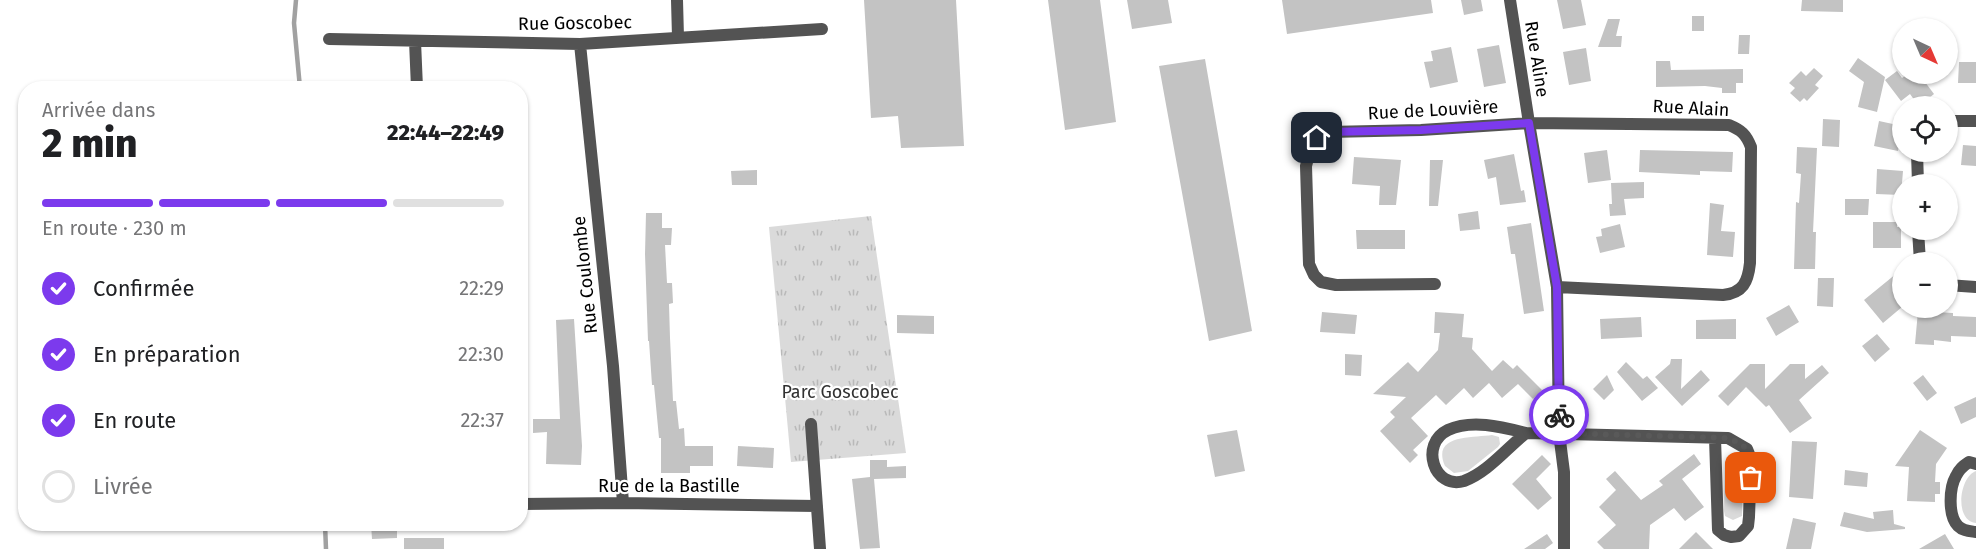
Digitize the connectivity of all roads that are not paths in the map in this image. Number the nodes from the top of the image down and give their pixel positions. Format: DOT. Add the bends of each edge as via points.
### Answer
graph roads {
  1 [pos="677,0"];
  2 [pos="1510,0"];
  3 [pos="822,29"];
  4 [pos="678,37"];
  5 [pos="329,39"];
  6 [pos="415,41"];
  7 [pos="580,44"];
  8 [pos="417,81"];
  9 [pos="1958,121"];
  10 [pos="1976,121"];
  11 [pos="1529,123"];
  12 [pos="1435,284"];
  13 [pos="1958,286"];
  14 [pos="1557,287"];
  15 [pos="1976,287"];
  16 [pos="811,424"];
  17 [pos="1526,433"];
  18 [pos="1559,433"];
  19 [pos="1715,438"];
  20 [pos="1976,464"];
  21 [pos="623,503"];
  22 [pos="528,504"];
  23 [pos="817,506"];
  24 [pos="1976,532"];
  25 [pos="820,549"];
  26 [pos="1564,549"];
  1 -- 4 [label="street"];
  2 -- 11 [label="street, Rue Aline"];
  3 -- 4 [label="street, Rue Goscobec"];
  4 -- 7 [label="street, Rue Goscobec"];
  5 -- 6 [label="street, Rue Goscobec"];
  6 -- 7 [label="street, Rue Goscobec"];
  6 -- 8 [label="street"];
  7 -- 21 [label="street, Rue Coulombe"];
  9 -- 10 [label="street"];
  11 -- 12 [label="street, Rue de Louvière" via="1328,132 1317,138 1306,166 1309,264 1314,275 1321,282 1336,285"];
  11 -- 14 [label="street"];
  11 -- 14 [label="street, Rue Alain" via="1729,125 1740,129 1751,147 1750,263 1743,288 1723,295"];
  13 -- 15 [label="street"];
  14 -- 18 [label="street"];
  16 -- 23 [label="street"];
  17 -- 17 [label="street" via="1503,427 1461,426 1438,437 1432,449 1432,462 1439,474 1460,482 1474,477"];
  17 -- 18 [label="street"];
  18 -- 19 [label="street"];
  18 -- 26 [label="street" via="1564,472"];
  19 -- 19 [label="street" via="1718,530 1724,535 1739,536 1748,526 1751,459 1738,442"];
  20 -- 24 [label="street" via="1969,462 1958,472 1952,486 1952,501 1953,518 1959,526"];
  21 -- 22 [label="street, Rue de la Bastille"];
  21 -- 23 [label="street, Rue de la Bastille"];
  23 -- 25 [label="street"];
}
